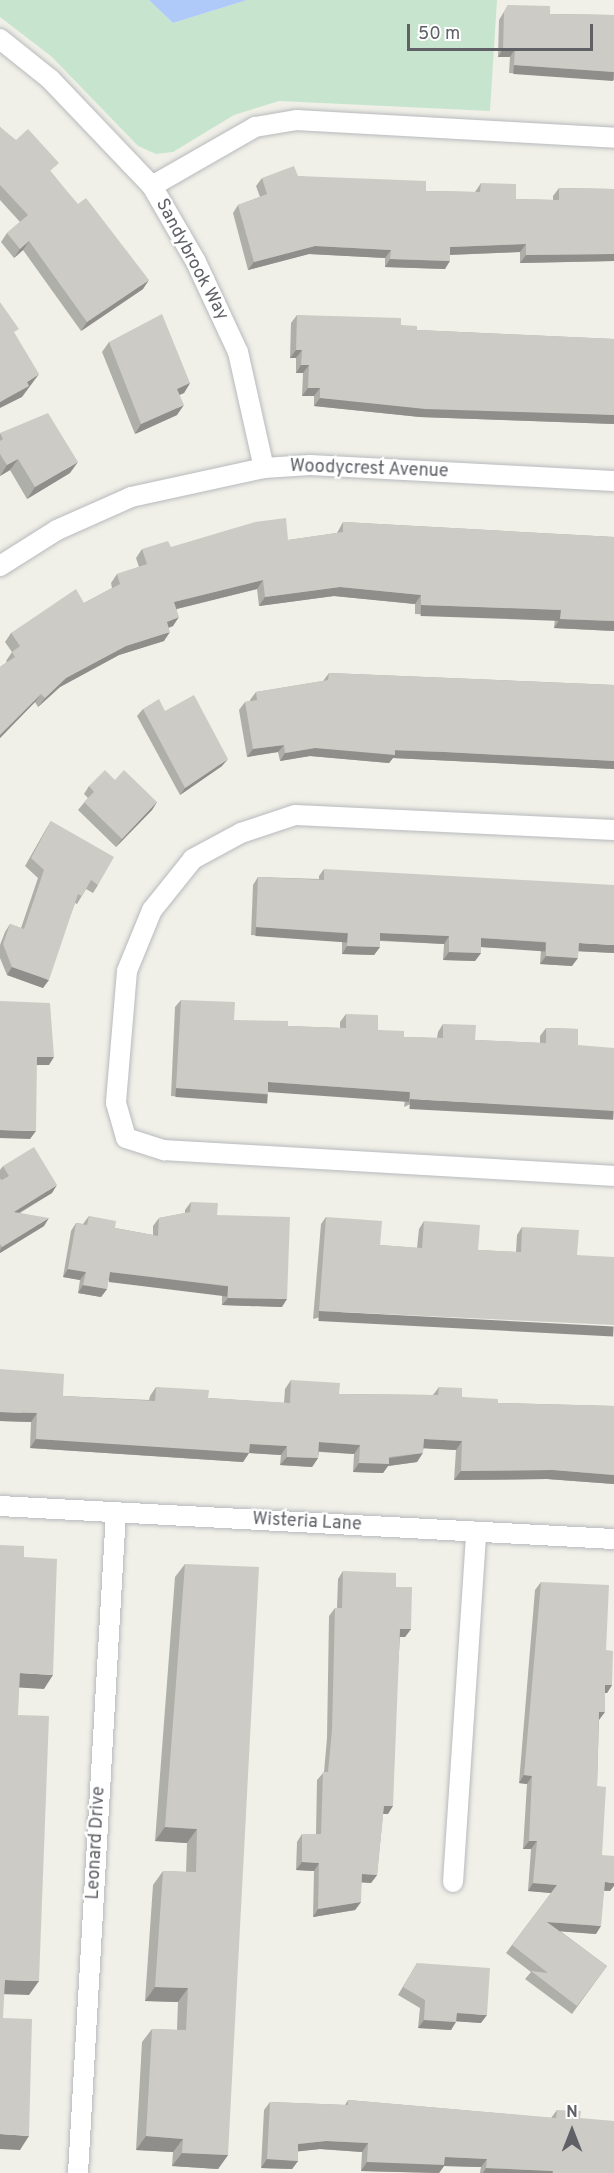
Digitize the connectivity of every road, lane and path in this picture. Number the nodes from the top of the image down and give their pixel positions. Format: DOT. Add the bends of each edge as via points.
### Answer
graph roads {
  1 [pos="0,39"];
  2 [pos="614,138"];
  3 [pos="152,186"];
  4 [pos="264,468"];
  5 [pos="614,481"];
  6 [pos="0,566"];
  7 [pos="614,830"];
  8 [pos="614,1176"];
  9 [pos="0,1506"];
  10 [pos="116,1512"];
  11 [pos="476,1532"];
  12 [pos="614,1539"];
  13 [pos="453,1882"];
  14 [pos="78,2173"];
  1 -- 3 [label="street, Sandybrook Way" via="50,79"];
  2 -- 3 [label="street" via="297,120 255,128"];
  3 -- 4 [label="street, Sandybrook Way" via="196,262 238,352"];
  4 -- 5 [label="street, Woodycrest Avenue" via="310,465"];
  4 -- 6 [label="street, Woodycrest Avenue" via="132,496 57,530"];
  7 -- 8 [label="street" via="295,815 241,833 193,859 152,909 127,971 116,1103 126,1138 164,1150"];
  9 -- 10 [label="street, Wisteria Lane"];
  10 -- 11 [label="street, Wisteria Lane"];
  10 -- 14 [label="street, Leonard Drive"];
  11 -- 12 [label="street, Wisteria Lane"];
  11 -- 13 [label="street"];
}
